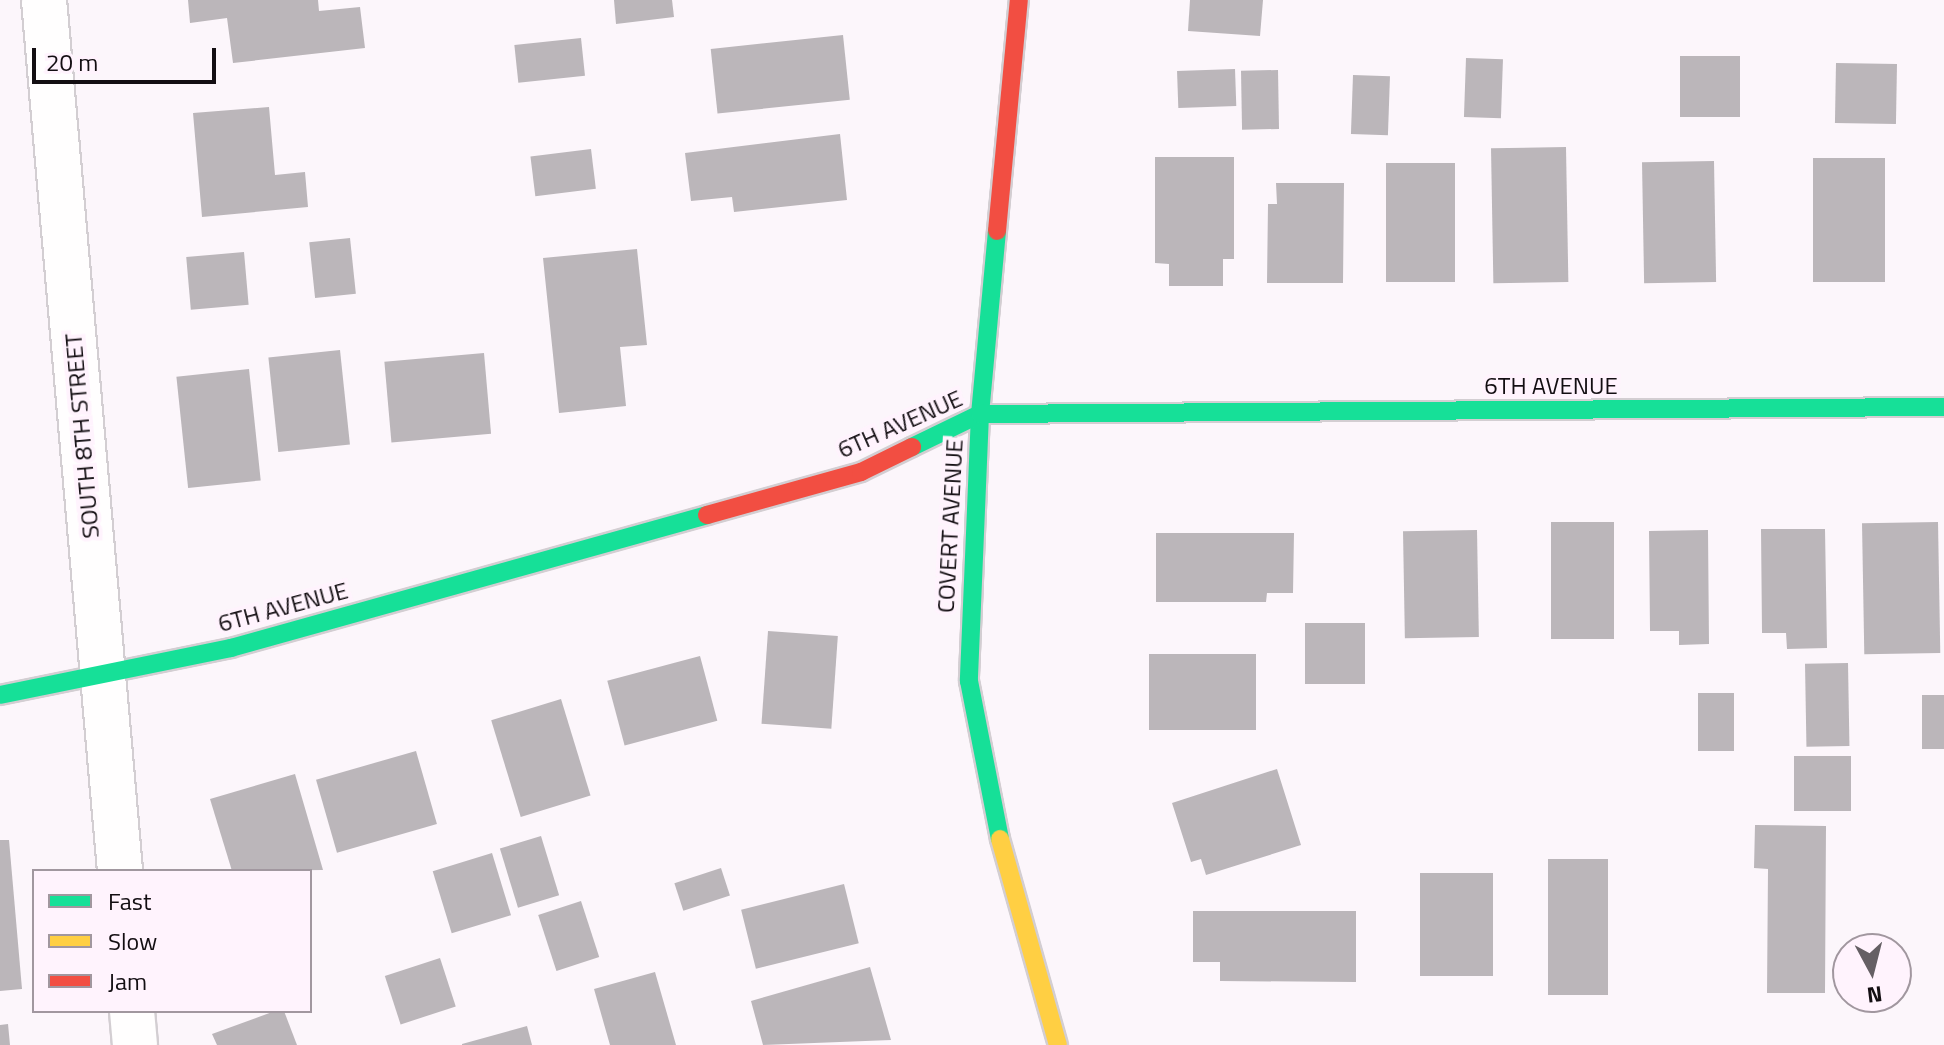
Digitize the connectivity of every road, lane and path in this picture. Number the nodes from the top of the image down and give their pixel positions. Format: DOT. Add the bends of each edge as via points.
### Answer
graph roads {
  1 [pos="44,0"];
  2 [pos="1019,0"];
  3 [pos="1944,407"];
  4 [pos="980,414"];
  5 [pos="103,679"];
  6 [pos="0,695"];
  7 [pos="120,869"];
  8 [pos="132,1013"];
  9 [pos="135,1045"];
  10 [pos="1058,1045"];
  1 -- 5 [label="street, SOUTH 8TH STREET"];
  2 -- 4 [label="street, COVERT AVENUE"];
  3 -- 4 [label="street, 6TH AVENUE"];
  4 -- 5 [label="street, 6TH AVENUE" via="861,472"];
  4 -- 10 [label="street, COVERT AVENUE" via="971,538 973,727"];
  5 -- 6 [label="street, 6TH AVENUE"];
  5 -- 7 [label="street, SOUTH 8TH STREET"];
  8 -- 9 [label="street"];
}
